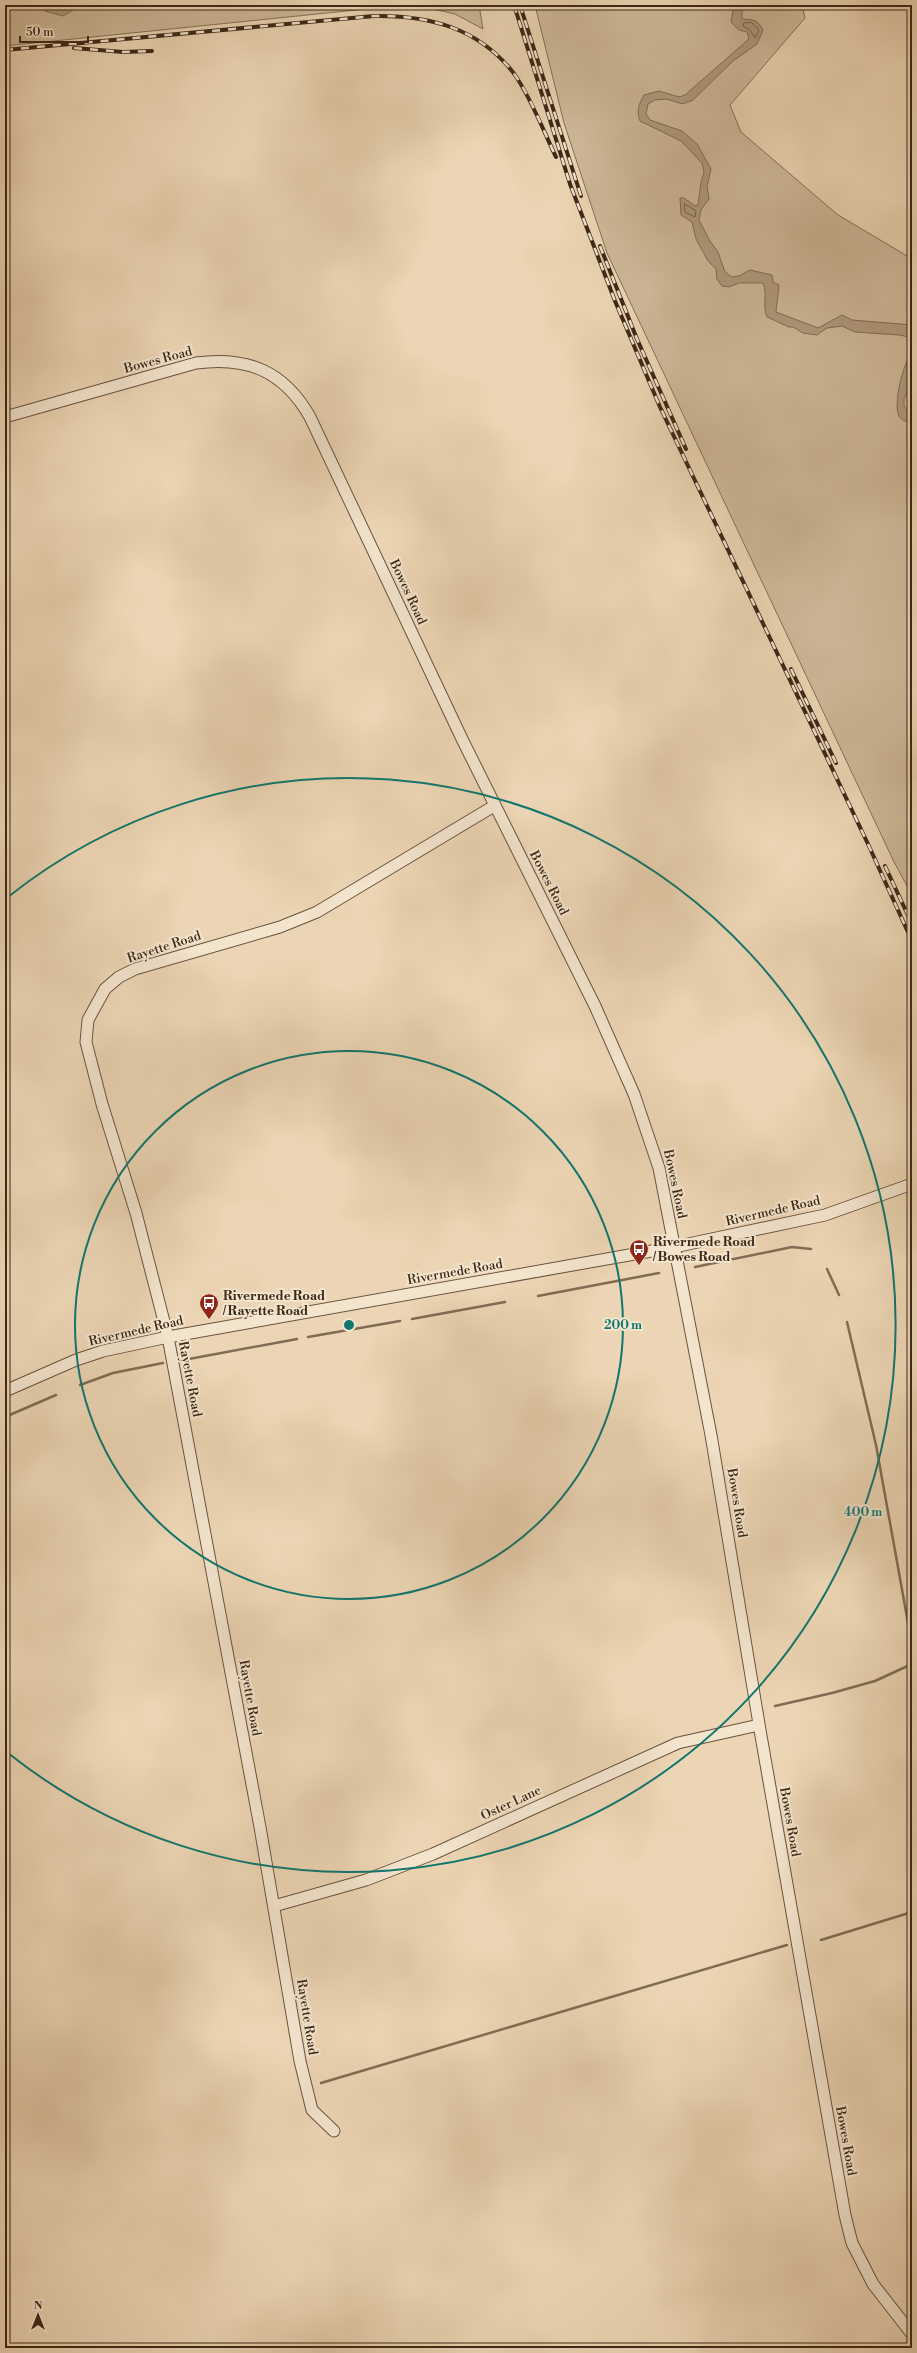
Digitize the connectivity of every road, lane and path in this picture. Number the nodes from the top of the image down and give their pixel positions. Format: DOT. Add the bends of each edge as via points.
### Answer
graph roads {
  1 [pos="5,417"];
  2 [pos="494,806"];
  3 [pos="912,1184"];
  4 [pos="674,1248"];
  5 [pos="168,1337"];
  6 [pos="5,1391"];
  7 [pos="759,1725"];
  8 [pos="274,1906"];
  9 [pos="334,2131"];
  10 [pos="912,2334"];
  1 -- 2 [label="street, Bowes Road" via="196,363 231,361 263,370 277,378 301,402 310,417"];
  2 -- 4 [label="street, Bowes Road" via="593,1003 634,1094 659,1168"];
  2 -- 5 [label="street, Rayette Road" via="317,912 280,927 135,969 119,977 105,989 98,1000 88,1020 86,1042 102,1104 136,1213"];
  3 -- 4 [label="street, Rivermede Road" via="825,1215"];
  4 -- 5 [label="street, Rivermede Road"];
  4 -- 7 [label="street, Bowes Road" via="711,1435"];
  5 -- 6 [label="street, Rivermede Road" via="103,1351"];
  5 -- 8 [label="street, Rayette Road"];
  7 -- 8 [label="street, Oster Lane" via="678,1743 433,1854 366,1880"];
  7 -- 10 [label="street, Bowes Road" via="844,2215 852,2243 873,2284"];
  8 -- 9 [label="street, Rayette Road" via="307,2094 312,2110"];
}
